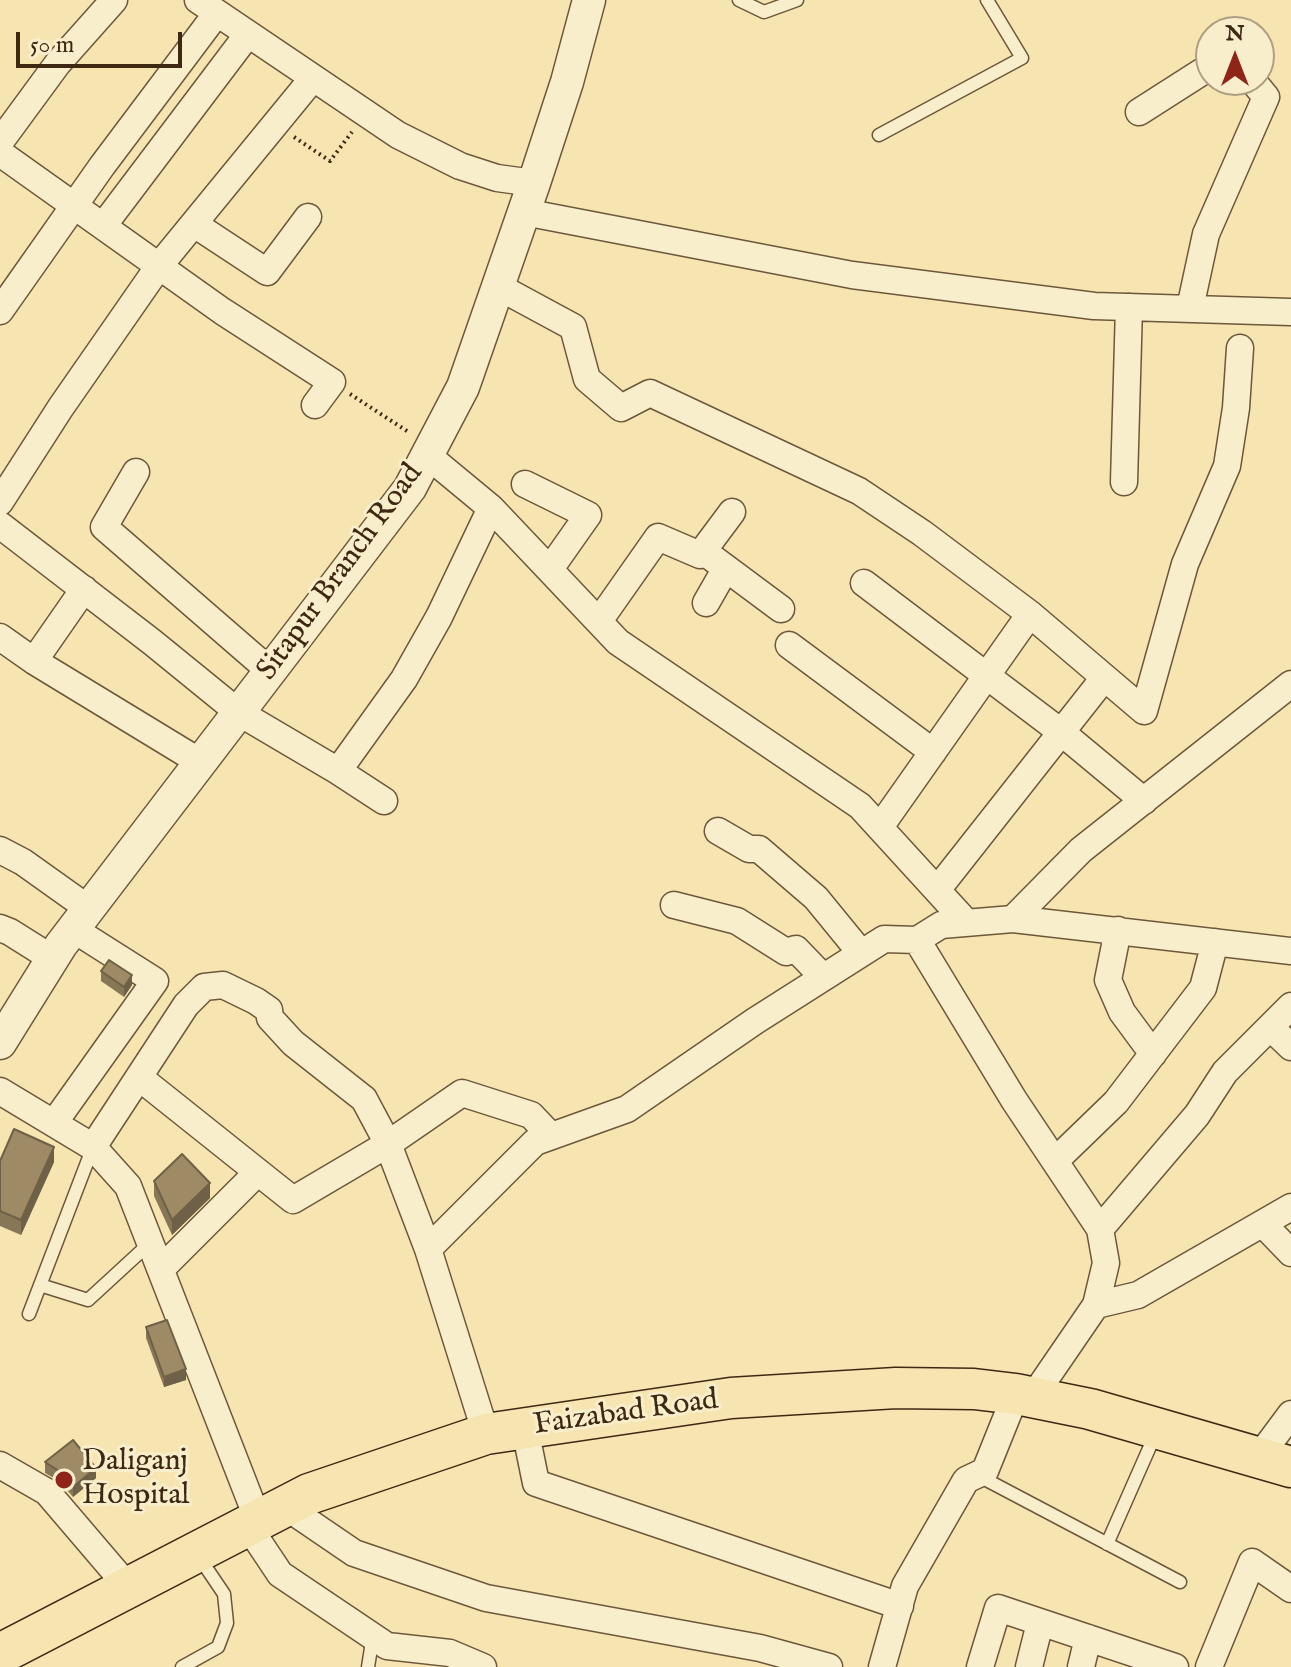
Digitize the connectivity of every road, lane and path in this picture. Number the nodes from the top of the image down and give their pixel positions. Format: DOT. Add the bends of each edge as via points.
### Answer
graph roads {
  1 [pos="114,0"];
  2 [pos="589,0"];
  3 [pos="739,0"];
  4 [pos="797,0"];
  5 [pos="987,0"];
  6 [pos="207,6"];
  7 [pos="248,34"];
  8 [pos="1195,76"];
  9 [pos="313,78"];
  10 [pos="1265,96"];
  11 [pos="1139,112"];
  12 [pos="366,113"];
  13 [pos="275,125"];
  14 [pos="879,135"];
  15 [pos="0,142"];
  16 [pos="0,153"];
  17 [pos="529,197"];
  18 [pos="74,206"];
  19 [pos="308,217"];
  20 [pos="194,224"];
  21 [pos="103,226"];
  22 [pos="159,266"];
  23 [pos="499,287"];
  24 [pos="1129,307"];
  25 [pos="1190,308"];
  26 [pos="0,311"];
  27 [pos="1291,312"];
  28 [pos="1240,348"];
  29 [pos="332,382"];
  30 [pos="315,405"];
  31 [pos="429,451"];
  32 [pos="136,472"];
  33 [pos="1124,482"];
  34 [pos="525,484"];
  35 [pos="0,502"];
  36 [pos="491,508"];
  37 [pos="732,512"];
  38 [pos="0,525"];
  39 [pos="703,551"];
  40 [pos="726,568"];
  41 [pos="550,569"];
  42 [pos="864,583"];
  43 [pos="84,589"];
  44 [pos="706,603"];
  45 [pos="781,609"];
  46 [pos="1030,614"];
  47 [pos="599,621"];
  48 [pos="2,643"];
  49 [pos="789,645"];
  50 [pos="34,661"];
  51 [pos="270,671"];
  52 [pos="987,676"];
  53 [pos="1104,678"];
  54 [pos="1291,684"];
  55 [pos="238,712"];
  56 [pos="1061,732"];
  57 [pos="933,752"];
  58 [pos="200,762"];
  59 [pos="338,771"];
  60 [pos="384,801"];
  61 [pos="1144,801"];
  62 [pos="880,827"];
  63 [pos="718,831"];
  64 [pos="0,850"];
  65 [pos="937,890"];
  66 [pos="674,905"];
  67 [pos="81,919"];
  68 [pos="1013,919"];
  69 [pos="966,922"];
  70 [pos="0,928"];
  71 [pos="1118,930"];
  72 [pos="917,940"];
  73 [pos="1215,942"];
  74 [pos="1291,951"];
  75 [pos="861,953"];
  76 [pos="53,959"];
  77 [pos="823,977"];
  78 [pos="1291,1006"];
  79 [pos="1271,1028"];
  80 [pos="0,1043"];
  81 [pos="1291,1047"];
  82 [pos="1153,1054"];
  83 [pos="140,1078"];
  84 [pos="0,1091"];
  85 [pos="54,1123"];
  86 [pos="550,1135"];
  87 [pos="388,1144"];
  88 [pos="93,1147"];
  89 [pos="1055,1161"];
  90 [pos="258,1172"];
  91 [pos="1291,1207"];
  92 [pos="1263,1224"];
  93 [pos="1100,1229"];
  94 [pos="150,1243"];
  95 [pos="428,1249"];
  96 [pos="1291,1253"];
  97 [pos="161,1269"];
  98 [pos="40,1285"];
  99 [pos="1096,1305"];
  100 [pos="29,1314"];
  101 [pos="1024,1395"];
  102 [pos="1291,1414"];
  103 [pos="1158,1428"];
  104 [pos="525,1429"];
  105 [pos="486,1434"];
  106 [pos="1275,1462"];
  107 [pos="0,1465"];
  108 [pos="977,1475"];
  109 [pos="264,1517"];
  110 [pos="1107,1544"];
  111 [pos="196,1553"];
  112 [pos="1180,1582"];
  113 [pos="129,1588"];
  114 [pos="1291,1589"];
  115 [pos="900,1606"];
  116 [pos="1040,1623"];
  117 [pos="373,1636"];
  118 [pos="1088,1638"];
  119 [pos="0,1654"];
  120 [pos="2,1667"];
  121 [pos="182,1667"];
  122 [pos="368,1667"];
  123 [pos="483,1667"];
  124 [pos="829,1667"];
  125 [pos="882,1667"];
  126 [pos="980,1667"];
  127 [pos="1029,1667"];
  128 [pos="1081,1667"];
  129 [pos="1175,1667"];
  130 [pos="1209,1667"];
  1 -- 15 [label="street" via="58,63"];
  2 -- 17 [label="street, Sitapur Branch Road"];
  3 -- 4 [label="lane" via="764,12"];
  5 -- 14 [label="lane" via="1022,58"];
  6 -- 7 [label="street"];
  6 -- 18 [label="street"];
  7 -- 9 [label="street"];
  7 -- 21 [label="street"];
  8 -- 11 [label="street"];
  9 -- 12 [label="street"];
  9 -- 13 [label="street"];
  10 -- 25 [label="street" via="1206,234"];
  12 -- 13 [label="path" via="330,161"];
  12 -- 17 [label="street" via="398,135"];
  13 -- 20 [label="street"];
  16 -- 18 [label="street"];
  17 -- 23 [label="street, Sitapur Branch Road"];
  17 -- 24 [label="street" via="852,275"];
  18 -- 21 [label="street"];
  18 -- 26 [label="street"];
  19 -- 20 [label="street" via="267,272"];
  20 -- 22 [label="street"];
  21 -- 22 [label="street"];
  22 -- 29 [label="street"];
  22 -- 35 [label="street"];
  23 -- 31 [label="street, Sitapur Branch Road" via="463,387"];
  23 -- 46 [label="street" via="573,327 587,379 621,408 650,393 859,491"];
  24 -- 25 [label="street"];
  24 -- 33 [label="street"];
  25 -- 27 [label="street"];
  28 -- 53 [label="street" via="1227,466 1185,564 1144,711"];
  29 -- 30 [label="street"];
  29 -- 31 [label="path"];
  31 -- 36 [label="street"];
  31 -- 51 [label="street, Sitapur Branch Road" via="410,488"];
  32 -- 51 [label="street" via="104,527"];
  34 -- 41 [label="street" via="588,515"];
  36 -- 41 [label="street"];
  36 -- 59 [label="street" via="404,679"];
  37 -- 39 [label="street"];
  38 -- 43 [label="street"];
  39 -- 40 [label="street"];
  39 -- 47 [label="street" via="700,555 658,537"];
  40 -- 44 [label="street"];
  40 -- 45 [label="street"];
  41 -- 47 [label="street"];
  42 -- 52 [label="street"];
  43 -- 50 [label="street"];
  43 -- 55 [label="street"];
  46 -- 52 [label="street"];
  46 -- 53 [label="street"];
  47 -- 62 [label="street" via="618,642 860,806"];
  48 -- 50 [label="street"];
  49 -- 57 [label="street"];
  50 -- 58 [label="street"];
  51 -- 55 [label="street, Sitapur Branch Road"];
  52 -- 56 [label="street"];
  52 -- 57 [label="street"];
  53 -- 56 [label="street"];
  54 -- 61 [label="street"];
  55 -- 58 [label="street, Sitapur Branch Road"];
  55 -- 59 [label="street"];
  56 -- 61 [label="street"];
  56 -- 65 [label="street"];
  57 -- 62 [label="street"];
  58 -- 67 [label="street, Sitapur Branch Road"];
  59 -- 60 [label="street"];
  61 -- 68 [label="street" via="1081,850"];
  62 -- 65 [label="street"];
  63 -- 75 [label="street" via="749,849 759,849 793,878"];
  64 -- 67 [label="street" via="23,862"];
  65 -- 69 [label="street"];
  66 -- 77 [label="street" via="737,921 786,952 796,949"];
  67 -- 76 [label="street, Sitapur Branch Road"];
  67 -- 85 [label="street" via="155,981"];
  68 -- 69 [label="street"];
  68 -- 71 [label="street"];
  69 -- 72 [label="street" via="941,925"];
  70 -- 76 [label="street"];
  71 -- 73 [label="street"];
  71 -- 82 [label="street" via="1108,980 1122,1012"];
  72 -- 75 [label="street" via="884,939"];
  72 -- 89 [label="street"];
  73 -- 74 [label="street"];
  73 -- 82 [label="street" via="1203,988"];
  75 -- 77 [label="street"];
  76 -- 80 [label="street, Sitapur Branch Road"];
  77 -- 86 [label="street" via="627,1109"];
  78 -- 79 [label="street"];
  79 -- 81 [label="street"];
  79 -- 93 [label="street" via="1225,1072 1197,1115"];
  82 -- 89 [label="street" via="1116,1102"];
  83 -- 87 [label="street" via="186,1005 204,987 223,985 269,1010 293,1043 364,1099"];
  83 -- 88 [label="street"];
  83 -- 90 [label="street"];
  84 -- 85 [label="street"];
  85 -- 88 [label="street"];
  86 -- 87 [label="street" via="531,1115 462,1093"];
  86 -- 95 [label="street" via="535,1142"];
  87 -- 90 [label="street" via="293,1200"];
  87 -- 95 [label="street"];
  88 -- 94 [label="street" via="128,1186"];
  88 -- 98 [label="lane"];
  89 -- 93 [label="street"];
  90 -- 97 [label="street"];
  91 -- 92 [label="street"];
  92 -- 96 [label="street"];
  92 -- 99 [label="street" via="1138,1295"];
  93 -- 99 [label="street" via="1106,1263"];
  94 -- 97 [label="street"];
  94 -- 98 [label="lane" via="88,1300"];
  95 -- 105 [label="street"];
  97 -- 109 [label="street"];
  98 -- 100 [label="lane"];
  99 -- 101 [label="street"];
  101 -- 103 [label="main road, Faizabad Road"];
  101 -- 104 [label="main road, Faizabad Road" via="896,1388 731,1398"];
  101 -- 108 [label="street" via="985,1471"];
  102 -- 106 [label="street"];
  103 -- 106 [label="main road, Faizabad Road"];
  103 -- 110 [label="lane"];
  104 -- 105 [label="main road, Faizabad Road"];
  104 -- 115 [label="street" via="536,1483"];
  105 -- 109 [label="main road, Faizabad Road" via="309,1494"];
  107 -- 113 [label="street" via="47,1492"];
  108 -- 110 [label="lane"];
  108 -- 115 [label="street" via="966,1480 905,1586"];
  109 -- 111 [label="main road, Faizabad Road"];
  109 -- 117 [label="street" via="280,1574"];
  109 -- 124 [label="street" via="486,1598 760,1648"];
  110 -- 112 [label="lane"];
  111 -- 113 [label="main road, Faizabad Road"];
  111 -- 121 [label="lane" via="224,1594 227,1623 218,1647"];
  113 -- 119 [label="main road, Faizabad Road"];
  114 -- 130 [label="street" via="1252,1562"];
  115 -- 125 [label="street"];
  116 -- 118 [label="street"];
  116 -- 126 [label="street" via="998,1608"];
  116 -- 127 [label="street"];
  117 -- 122 [label="lane"];
  117 -- 123 [label="street" via="387,1646 450,1653"];
  118 -- 128 [label="street"];
  118 -- 129 [label="street"];
  119 -- 120 [label="street"];
}
